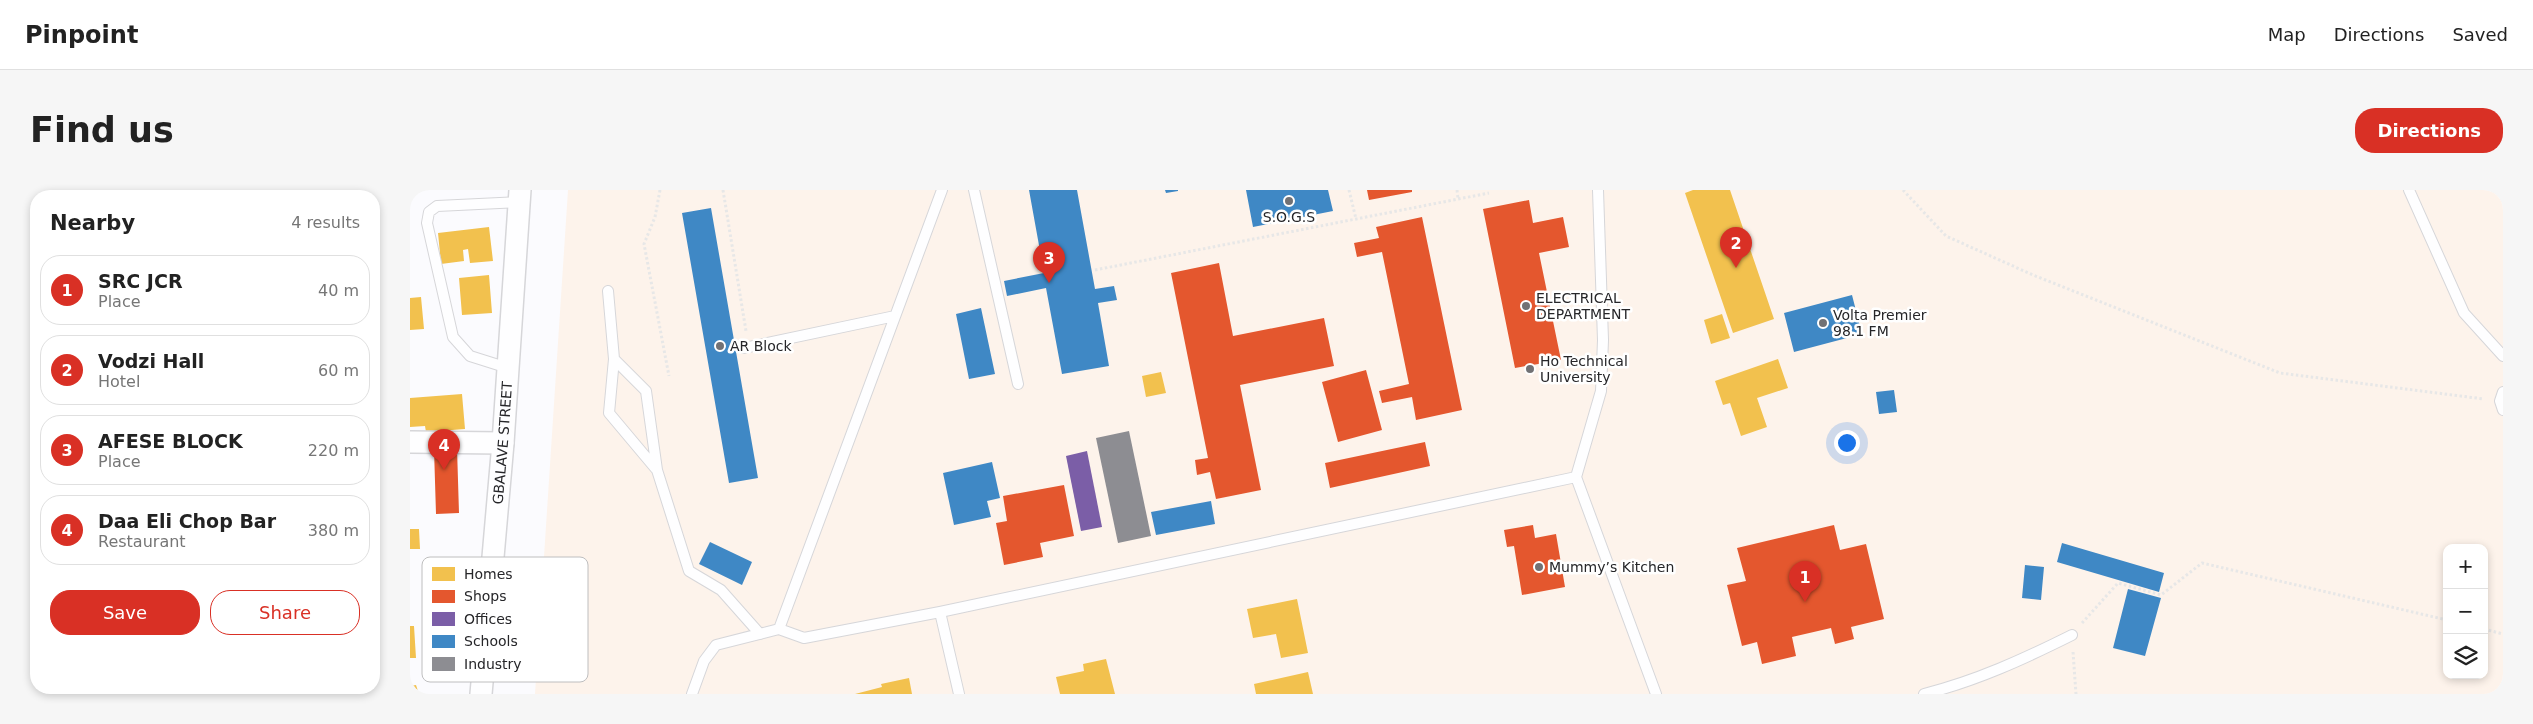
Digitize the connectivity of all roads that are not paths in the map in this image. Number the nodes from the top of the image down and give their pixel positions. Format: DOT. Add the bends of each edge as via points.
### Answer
graph roads {
  1 [pos="942,190"];
  2 [pos="974,190"];
  3 [pos="1598,190"];
  4 [pos="2409,190"];
  5 [pos="520,196"];
  6 [pos="608,291"];
  7 [pos="895,316"];
  8 [pos="746,347"];
  9 [pos="2503,356"];
  10 [pos="614,359"];
  11 [pos="508,368"];
  12 [pos="1018,384"];
  13 [pos="410,442"];
  14 [pos="503,442"];
  15 [pos="657,470"];
  16 [pos="1576,477"];
  17 [pos="493,557"];
  18 [pos="940,612"];
  19 [pos="780,629"];
  20 [pos="760,634"];
  21 [pos="2072,635"];
  22 [pos="692,694"];
  23 [pos="959,694"];
  24 [pos="1656,694"];
  25 [pos="1924,694"];
  1 -- 7 [label="lane"];
  2 -- 12 [label="lane"];
  3 -- 16 [label="lane" via="1603,340 1600,391"];
  4 -- 9 [label="lane" via="2464,313"];
  5 -- 11 [label="street, GBALAVE STREET"];
  5 -- 11 [label="lane" via="437,206 429,212 427,224 453,337 470,356"];
  6 -- 10 [label="lane"];
  7 -- 8 [label="lane"];
  7 -- 19 [label="lane"];
  10 -- 15 [label="lane" via="646,391"];
  10 -- 15 [label="lane" via="609,413"];
  11 -- 14 [label="street, GBALAVE STREET"];
  13 -- 14 [label="street"];
  14 -- 17 [label="street, GBALAVE STREET"];
  15 -- 20 [label="lane" via="689,571 721,590"];
  16 -- 18 [label="lane"];
  16 -- 24 [label="lane"];
  18 -- 19 [label="lane" via="804,638"];
  18 -- 23 [label="lane"];
  19 -- 20 [label="lane"];
  20 -- 22 [label="lane" via="716,645 704,661"];
  21 -- 25 [label="lane" via="2017,662"];
}
